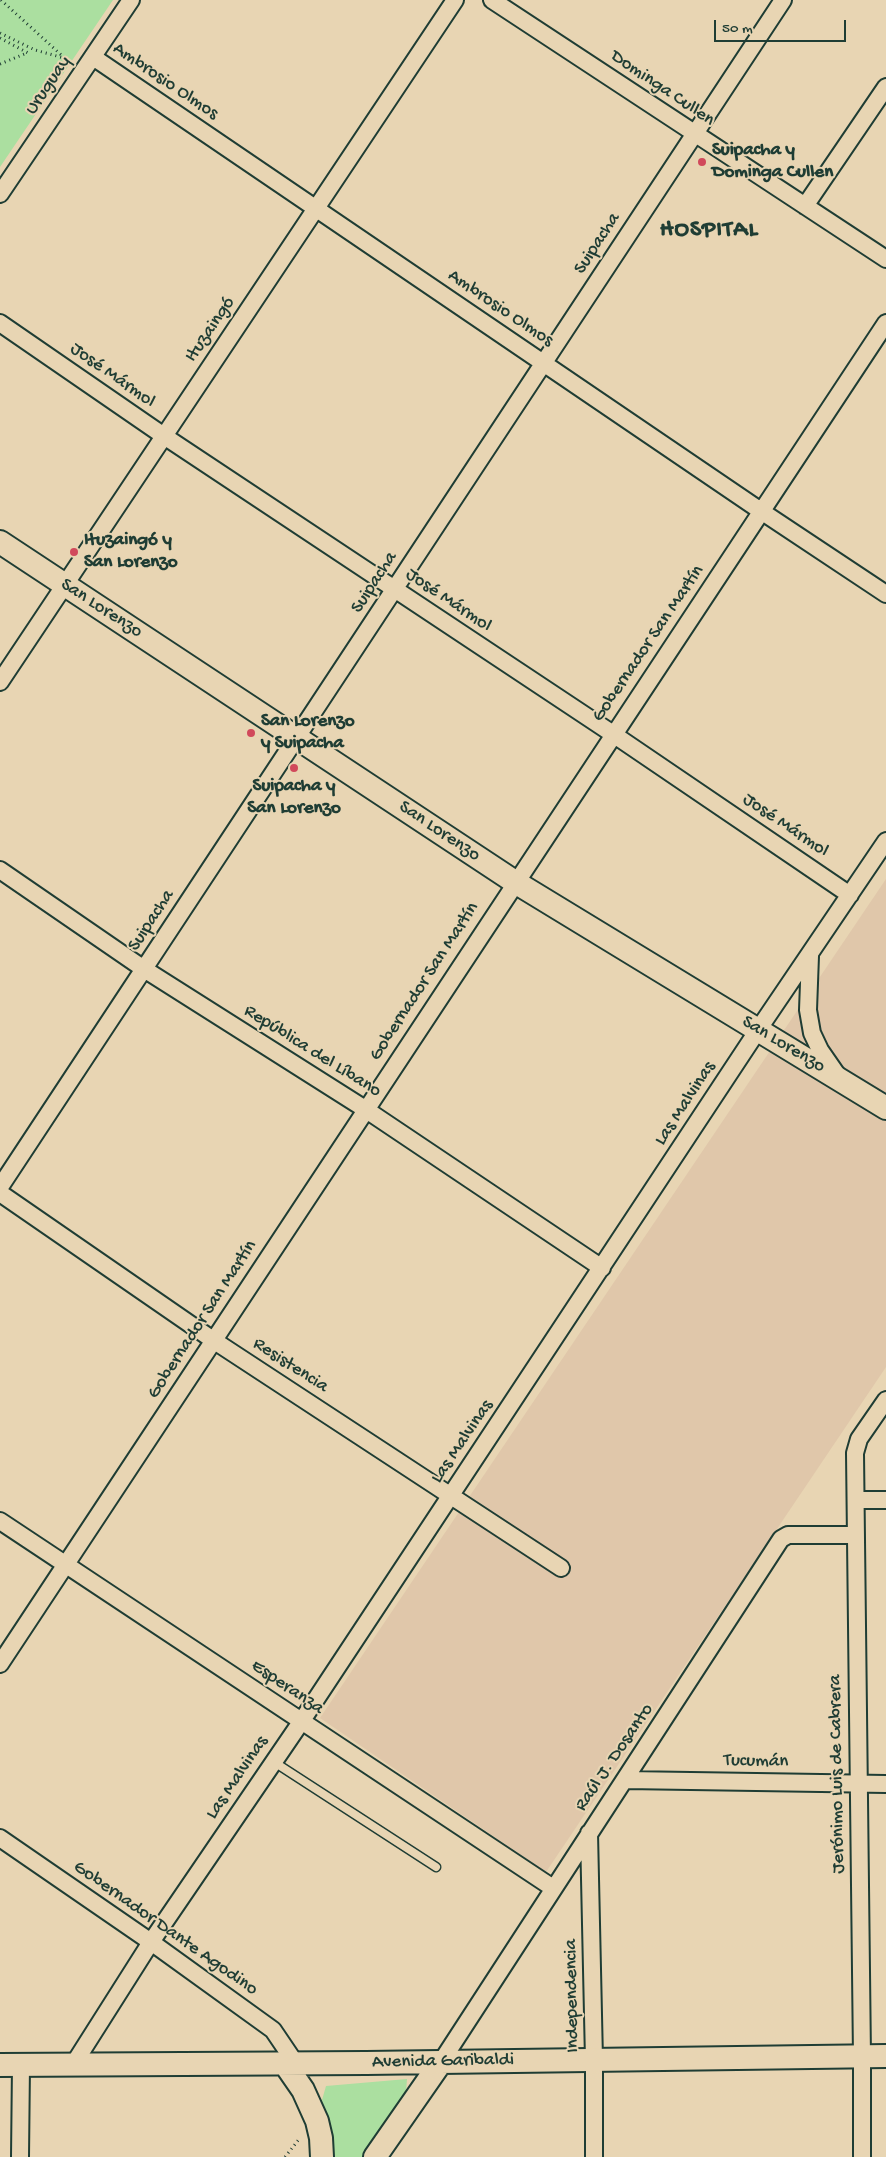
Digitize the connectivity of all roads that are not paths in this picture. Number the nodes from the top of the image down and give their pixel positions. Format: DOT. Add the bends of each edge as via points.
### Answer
graph roads {
  1 [pos="131,0"];
  2 [pos="455,0"];
  3 [pos="492,0"];
  4 [pos="783,0"];
  5 [pos="93,57"];
  6 [pos="886,87"];
  7 [pos="694,134"];
  8 [pos="0,194"];
  9 [pos="805,206"];
  10 [pos="316,209"];
  11 [pos="886,259"];
  12 [pos="0,323"];
  13 [pos="886,323"];
  14 [pos="544,362"];
  15 [pos="164,436"];
  16 [pos="761,511"];
  17 [pos="0,542"];
  18 [pos="65,586"];
  19 [pos="394,589"];
  20 [pos="886,594"];
  21 [pos="0,682"];
  22 [pos="613,734"];
  23 [pos="297,737"];
  24 [pos="886,841"];
  25 [pos="0,870"];
  26 [pos="515,882"];
  27 [pos="850,895"];
  28 [pos="810,954"];
  29 [pos="144,969"];
  30 [pos="758,1030"];
  31 [pos="840,1080"];
  32 [pos="886,1108"];
  33 [pos="365,1110"];
  34 [pos="0,1187"];
  35 [pos="0,1193"];
  36 [pos="602,1268"];
  37 [pos="214,1340"];
  38 [pos="886,1400"];
  39 [pos="451,1496"];
  40 [pos="856,1500"];
  41 [pos="886,1500"];
  42 [pos="0,1521"];
  43 [pos="856,1535"];
  44 [pos="66,1564"];
  45 [pos="561,1568"];
  46 [pos="0,1664"];
  47 [pos="301,1722"];
  48 [pos="274,1762"];
  49 [pos="626,1780"];
  50 [pos="858,1784"];
  51 [pos="886,1784"];
  52 [pos="589,1833"];
  53 [pos="0,1838"];
  54 [pos="436,1867"];
  55 [pos="553,1888"];
  56 [pos="151,1942"];
  57 [pos="886,2056"];
  58 [pos="862,2057"];
  59 [pos="594,2060"];
  60 [pos="441,2062"];
  61 [pos="297,2064"];
  62 [pos="10,2065"];
  63 [pos="73,2065"];
  64 [pos="20,2157"];
  65 [pos="322,2157"];
  66 [pos="376,2157"];
  67 [pos="594,2157"];
  68 [pos="862,2157"];
  1 -- 5 [label="street, Uruguay"];
  2 -- 10 [label="street, Ituzaingó"];
  3 -- 7 [label="street, Dominga Cullen"];
  4 -- 7 [label="street, Suipacha"];
  5 -- 8 [label="street, Uruguay"];
  5 -- 10 [label="street, Ambrosio Olmos"];
  6 -- 9 [label="street"];
  7 -- 9 [label="street, Dominga Cullen"];
  7 -- 14 [label="street, Suipacha"];
  9 -- 11 [label="street, Dominga Cullen"];
  10 -- 14 [label="street, Ambrosio Olmos"];
  10 -- 15 [label="street, Ituzaingó"];
  12 -- 15 [label="street, José Mármol"];
  13 -- 16 [label="street, Gobernador San Martín"];
  14 -- 16 [label="street, Ambrosio Olmos"];
  14 -- 19 [label="street, Suipacha"];
  15 -- 18 [label="street, Ituzaingó"];
  15 -- 19 [label="street, José Mármol"];
  16 -- 20 [label="street, Ambrosio Olmos"];
  16 -- 22 [label="street, Gobernador San Martín"];
  17 -- 18 [label="main road, San Lorenzo"];
  18 -- 21 [label="street, Ituzaingó"];
  18 -- 23 [label="main road, San Lorenzo"];
  19 -- 22 [label="street, José Mármol"];
  19 -- 23 [label="street, Suipacha"];
  22 -- 26 [label="street, Gobernador San Martín"];
  22 -- 27 [label="street, José Mármol"];
  23 -- 26 [label="main road, San Lorenzo"];
  23 -- 29 [label="street, Suipacha"];
  24 -- 27 [label="street, Las Malvinas"];
  25 -- 29 [label="street, República del Líbano"];
  26 -- 30 [label="main road, San Lorenzo"];
  26 -- 33 [label="street, Gobernador San Martín"];
  27 -- 28 [label="street, Las Malvinas"];
  28 -- 30 [label="street, Las Malvinas"];
  28 -- 31 [label="street" via="808,1010 812,1033"];
  29 -- 33 [label="street, República del Líbano"];
  29 -- 34 [label="street, Suipacha"];
  30 -- 31 [label="main road, San Lorenzo"];
  30 -- 36 [label="street, Las Malvinas"];
  31 -- 32 [label="main road, San Lorenzo"];
  33 -- 36 [label="street, República del Líbano"];
  33 -- 37 [label="street, Gobernador San Martín"];
  35 -- 37 [label="street, Resistencia"];
  36 -- 39 [label="street, Las Malvinas"];
  37 -- 39 [label="street, Resistencia"];
  37 -- 44 [label="street, Gobernador San Martín"];
  38 -- 40 [label="street, Jerónimo Luis de Cabrera" via="860,1439 855,1454"];
  39 -- 45 [label="street, Resistencia"];
  39 -- 47 [label="street, Las Malvinas"];
  40 -- 41 [label="street"];
  40 -- 43 [label="street, Jerónimo Luis de Cabrera"];
  42 -- 44 [label="street, Esperanza"];
  43 -- 49 [label="street, Raúl J. Dosanto" via="788,1535 781,1540"];
  43 -- 50 [label="street, Jerónimo Luis de Cabrera"];
  44 -- 46 [label="street, Gobernador San Martín"];
  44 -- 47 [label="street, Esperanza"];
  47 -- 48 [label="street, Las Malvinas"];
  47 -- 55 [label="street, Esperanza"];
  48 -- 54 [label="lane"];
  48 -- 56 [label="street, Las Malvinas"];
  49 -- 50 [label="street, Tucumán"];
  49 -- 52 [label="street, Raúl J. Dosanto"];
  50 -- 51 [label="street, Tucumán"];
  50 -- 58 [label="street, Jerónimo Luis de Cabrera"];
  52 -- 55 [label="street, Raúl J. Dosanto"];
  52 -- 59 [label="street, Independencia"];
  53 -- 56 [label="street, Gobernador Dante Agodino"];
  55 -- 60 [label="street, Raúl J. Dosanto"];
  56 -- 61 [label="street, Gobernador Dante Agodino" via="273,2030"];
  56 -- 63 [label="street, Las Malvinas"];
  57 -- 58 [label="main road, Avenida Garibaldi"];
  58 -- 59 [label="main road, Avenida Garibaldi"];
  58 -- 68 [label="street, Jerónimo Luis de Cabrera"];
  59 -- 60 [label="main road, Avenida Garibaldi"];
  59 -- 67 [label="street, Independencia"];
  60 -- 61 [label="main road, Avenida Garibaldi"];
  60 -- 66 [label="main road"];
  61 -- 63 [label="main road, Avenida Garibaldi"];
  61 -- 65 [label="main road" via="321,2138"];
  62 -- 63 [label="main road, Avenida Garibaldi"];
  62 -- 64 [label="street"];
}
